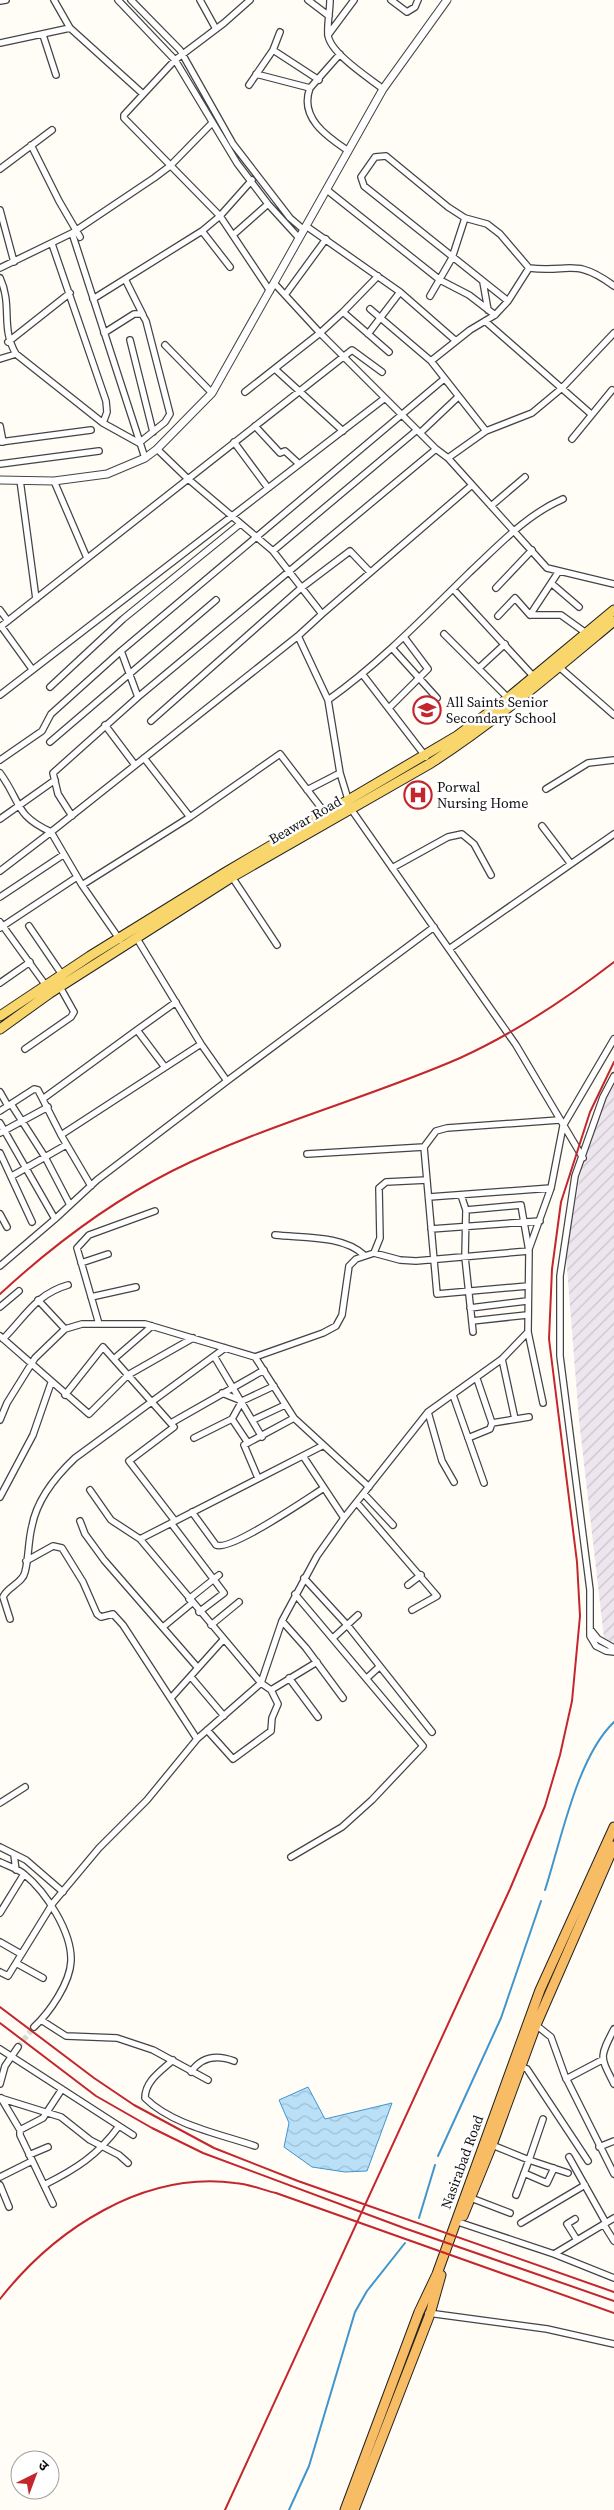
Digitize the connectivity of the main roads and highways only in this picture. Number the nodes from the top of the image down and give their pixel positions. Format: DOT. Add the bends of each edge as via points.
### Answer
graph roads {
  1 [pos="614,610"];
  2 [pos="614,621"];
  3 [pos="485,721"];
  4 [pos="459,740"];
  5 [pos="121,942"];
  6 [pos="48,990"];
  7 [pos="0,1016"];
  8 [pos="1,1027"];
  9 [pos="614,1827"];
  10 [pos="614,1846"];
  11 [pos="458,2221"];
  12 [pos="402,2359"];
  13 [pos="411,2364"];
  14 [pos="345,2510"];
  15 [pos="354,2510"];
  1 -- 3 [label="main road, Beawar Road" via="552,660"];
  2 -- 3 [label="main road, Beawar Road" via="559,668"];
  3 -- 4 [label="main road, Beawar Road"];
  4 -- 5 [label="main road, Beawar Road" via="425,755 325,813"];
  4 -- 5 [label="main road, Beawar Road" via="431,763 232,877 136,937"];
  5 -- 6 [label="main road, Beawar Road"];
  6 -- 7 [label="main road, Beawar Road"];
  6 -- 8 [label="main road, Beawar Road"];
  9 -- 11 [label="highway, Nasirabad Road" via="540,1990"];
  10 -- 11 [label="highway, Nasirabad Road" via="536,2024 492,2145"];
  11 -- 12 [label="highway, Nasirabad Road"];
  11 -- 13 [label="highway, Nasirabad Road"];
  12 -- 13 [label="highway"];
  12 -- 14 [label="highway, Nasirabad Road"];
  13 -- 15 [label="highway, Nasirabad Road"];
}
